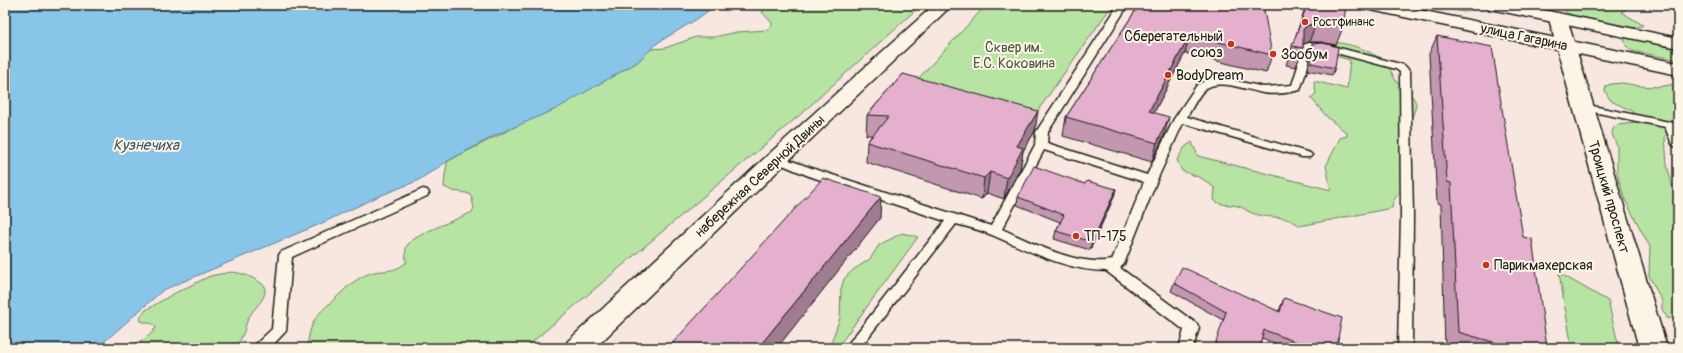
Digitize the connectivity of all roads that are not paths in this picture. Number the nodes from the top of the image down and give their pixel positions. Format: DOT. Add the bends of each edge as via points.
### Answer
graph roads {
  1 [pos="944,5"];
  2 [pos="1115,5"];
  3 [pos="1371,5"];
  4 [pos="1494,5"];
  5 [pos="1558,19"];
  6 [pos="1678,43"];
  7 [pos="1566,46"];
  8 [pos="1678,69"];
  9 [pos="1584,107"];
  10 [pos="1180,118"];
  11 [pos="1678,144"];
  12 [pos="1041,145"];
  13 [pos="1306,155"];
  14 [pos="777,159"];
  15 [pos="1150,180"];
  16 [pos="423,193"];
  17 [pos="953,219"];
  18 [pos="995,231"];
  19 [pos="1110,268"];
  20 [pos="1656,347"];
  21 [pos="261,348"];
  22 [pos="578,348"];
  23 [pos="852,348"];
  24 [pos="1186,348"];
  25 [pos="1405,348"];
  1 -- 14 [label="main road, набережная Северной Двины"];
  2 -- 12 [label="lane" via="1120,10 1042,132"];
  3 -- 7 [label="main road, улица Гагарина"];
  4 -- 5 [label="main road, улица Гагарина"];
  5 -- 6 [label="main road, улица Гагарина"];
  5 -- 7 [label="main road, Троицкий проспект"];
  7 -- 8 [label="main road, улица Гагарина"];
  7 -- 9 [label="main road, Троицкий проспект"];
  9 -- 11 [label="lane" via="1670,125"];
  9 -- 20 [label="main road, Троицкий проспект"];
  10 -- 13 [label="lane"];
  10 -- 15 [label="lane"];
  10 -- 25 [label="lane" via="1202,87 1211,82 1222,81 1264,90 1296,88 1303,66 1302,48 1309,46 1321,46 1390,63 1405,71"];
  12 -- 15 [label="lane"];
  12 -- 18 [label="lane"];
  14 -- 17 [label="lane"];
  14 -- 22 [label="main road, набережная Северной Двины"];
  15 -- 19 [label="lane" via="1117,264"];
  16 -- 21 [label="lane" via="286,255 279,331"];
  17 -- 18 [label="lane"];
  17 -- 23 [label="lane"];
  18 -- 19 [label="lane" via="1025,245 1082,264"];
  19 -- 24 [label="lane" via="1192,328"];
}
